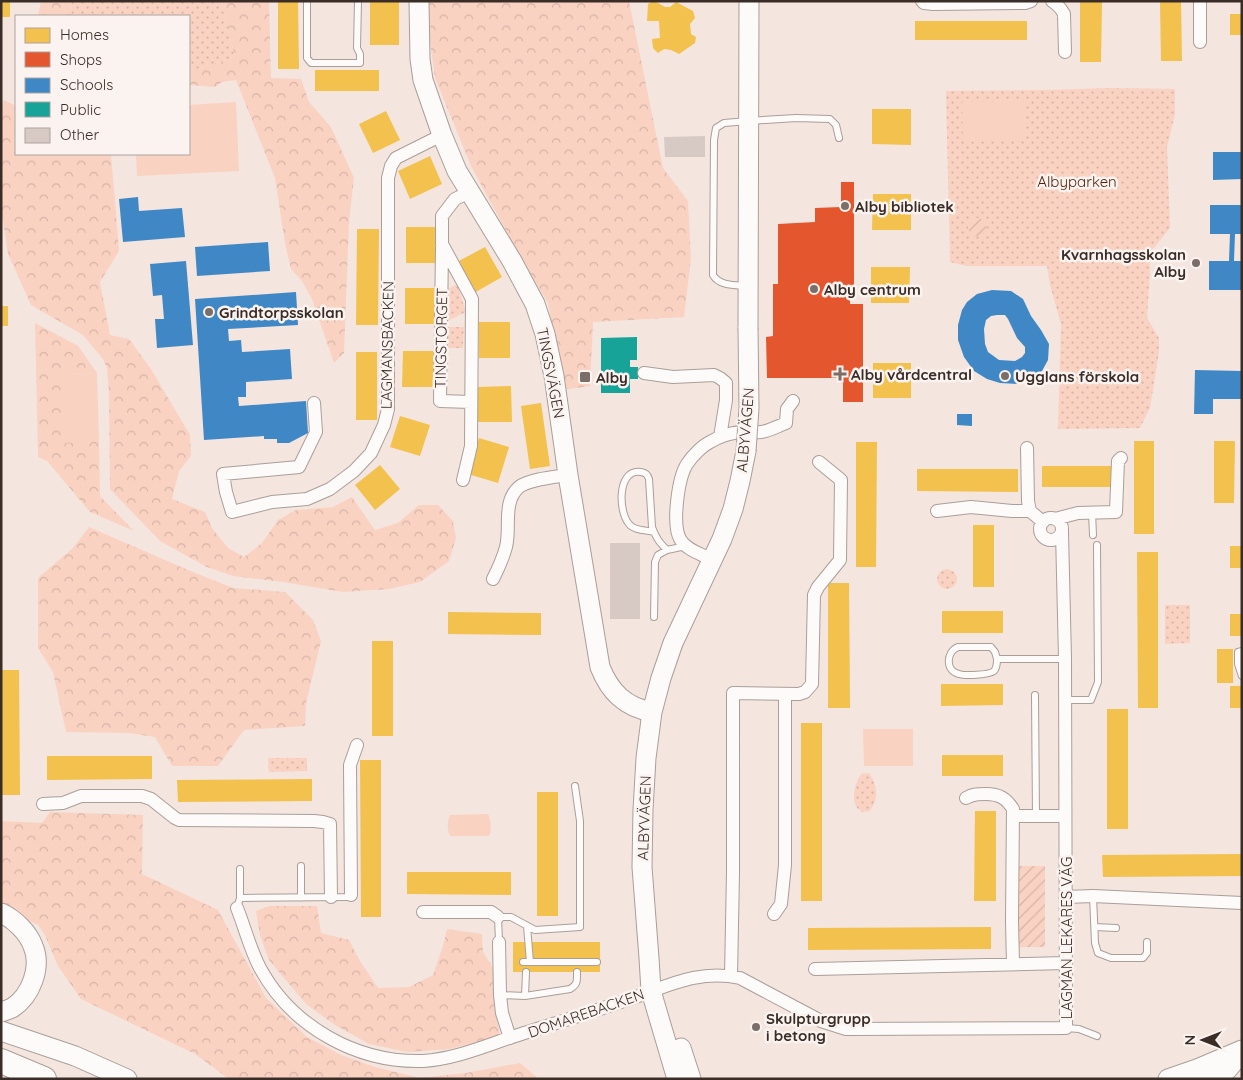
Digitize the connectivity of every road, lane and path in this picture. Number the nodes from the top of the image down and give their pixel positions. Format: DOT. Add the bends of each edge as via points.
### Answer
graph roads {
  1 [pos="306,1"];
  2 [pos="358,1"];
  3 [pos="419,1"];
  4 [pos="749,1"];
  5 [pos="922,1"];
  6 [pos="1031,1"];
  7 [pos="1052,1"];
  8 [pos="1200,1"];
  9 [pos="971,2"];
  10 [pos="1200,42"];
  11 [pos="1065,52"];
  12 [pos="748,121"];
  13 [pos="442,135"];
  14 [pos="839,138"];
  15 [pos="470,192"];
  16 [pos="442,244"];
  17 [pos="748,287"];
  18 [pos="644,373"];
  19 [pos="793,401"];
  20 [pos="471,402"];
  21 [pos="314,403"];
  22 [pos="720,437"];
  23 [pos="1027,448"];
  24 [pos="1121,458"];
  25 [pos="819,462"];
  26 [pos="568,475"];
  27 [pos="463,480"];
  28 [pos="937,511"];
  29 [pos="1030,512"];
  30 [pos="1092,512"];
  31 [pos="1049,520"];
  32 [pos="654,532"];
  33 [pos="1062,532"];
  34 [pos="1093,535"];
  35 [pos="1097,545"];
  36 [pos="686,546"];
  37 [pos="668,550"];
  38 [pos="712,560"];
  39 [pos="493,579"];
  40 [pos="654,617"];
  41 [pos="1242,651"];
  42 [pos="997,659"];
  43 [pos="1065,659"];
  44 [pos="1242,676"];
  45 [pos="785,695"];
  46 [pos="1035,695"];
  47 [pos="1065,700"];
  48 [pos="652,712"];
  49 [pos="358,745"];
  50 [pos="575,786"];
  51 [pos="966,798"];
  52 [pos="43,804"];
  53 [pos="1013,816"];
  54 [pos="1036,816"];
  55 [pos="1065,816"];
  56 [pos="301,866"];
  57 [pos="240,869"];
  58 [pos="350,895"];
  59 [pos="1093,896"];
  60 [pos="331,897"];
  61 [pos="1066,897"];
  62 [pos="301,898"];
  63 [pos="238,903"];
  64 [pos="1242,903"];
  65 [pos="423,912"];
  66 [pos="1,913"];
  67 [pos="774,914"];
  68 [pos="498,917"];
  69 [pos="527,926"];
  70 [pos="1095,927"];
  71 [pos="1116,928"];
  72 [pos="499,942"];
  73 [pos="1147,942"];
  74 [pos="597,962"];
  75 [pos="1013,964"];
  76 [pos="1066,964"];
  77 [pos="815,969"];
  78 [pos="526,972"];
  79 [pos="577,972"];
  80 [pos="731,976"];
  81 [pos="656,989"];
  82 [pos="500,996"];
  83 [pos="525,996"];
  84 [pos="1,1012"];
  85 [pos="1066,1028"];
  86 [pos="1,1031"];
  87 [pos="1096,1036"];
  88 [pos="510,1038"];
  89 [pos="1242,1051"];
  90 [pos="1,1061"];
  91 [pos="44,1079"];
  92 [pos="127,1079"];
  93 [pos="677,1079"];
  94 [pos="691,1079"];
  95 [pos="1168,1079"];
  96 [pos="1210,1079"];
  1 -- 2 [label="lane" via="307,58 311,63 360,63 357,48"];
  3 -- 13 [label="street, TINGSVÄGEN" via="423,80"];
  4 -- 12 [label="street, ALBYVÄGEN"];
  5 -- 9 [label="street" via="933,4"];
  6 -- 9 [label="street"];
  7 -- 11 [label="street" via="1064,14"];
  8 -- 10 [label="street"];
  12 -- 14 [label="lane" via="830,119 836,125"];
  12 -- 17 [label="street, ALBYVÄGEN"];
  12 -- 17 [label="lane" via="724,123 716,128 713,275 721,283"];
  13 -- 15 [label="street, TINGSVÄGEN"];
  13 -- 21 [label="street, LAGMANSBACKEN" via="396,158 389,172 388,409 371,453 354,472 330,489 307,499 272,502 232,512 223,474 299,466 316,432"];
  15 -- 16 [label="street, TINGSTORGET" via="455,199 442,216"];
  15 -- 26 [label="street, TINGSVÄGEN" via="535,304 550,354"];
  16 -- 20 [label="street, TINGSTORGET" via="472,299"];
  16 -- 20 [label="street, TINGSTORGET" via="440,401"];
  17 -- 38 [label="street, ALBYVÄGEN, bridge" via="746,451 733,509"];
  18 -- 22 [label="street" via="674,377 714,375 726,383"];
  19 -- 22 [label="street" via="787,409 786,423 762,432 735,432"];
  20 -- 27 [label="street, TINGSTORGET" via="470,446"];
  22 -- 36 [label="street" via="700,449 687,464 681,480 678,534"];
  23 -- 29 [label="street"];
  24 -- 30 [label="street" via="1118,461 1116,512"];
  25 -- 45 [label="street" via="841,480 840,560 814,595 812,684 805,692"];
  26 -- 39 [label="street" via="530,482 514,494 509,506 506,544"];
  26 -- 48 [label="street, TINGSVÄGEN" via="600,666 615,693 633,706"];
  28 -- 29 [label="street" via="971,507"];
  29 -- 31 [label="street"];
  30 -- 31 [label="street" via="1078,512"];
  30 -- 34 [label="lane"];
  31 -- 33 [label="street" via="1060,522"];
  31 -- 33 [label="street" via="1041,525 1045,537 1055,539"];
  32 -- 32 [label="lane" via="649,479 642,472 631,473 622,488 626,520 632,528"];
  32 -- 37 [label="lane"];
  33 -- 43 [label="street, LAGMAN LEKARES VÄG"];
  35 -- 47 [label="lane" via="1098,682 1092,700"];
  36 -- 37 [label="lane"];
  36 -- 38 [label="street"];
  37 -- 40 [label="lane" via="658,555 655,562"];
  38 -- 48 [label="street, ALBYVÄGEN" via="674,643"];
  41 -- 44 [label="lane" via="1238,652 1238,664"];
  42 -- 42 [label="lane" via="991,648 958,648 948,660 949,666 958,674 987,674 994,671"];
  42 -- 43 [label="lane"];
  43 -- 47 [label="street, LAGMAN LEKARES VÄG"];
  45 -- 67 [label="street" via="785,865 782,904"];
  45 -- 80 [label="street" via="732,693"];
  46 -- 54 [label="lane"];
  47 -- 55 [label="street, LAGMAN LEKARES VÄG"];
  48 -- 81 [label="street, ALBYVÄGEN" via="646,758 642,867 646,932"];
  49 -- 58 [label="street" via="350,765"];
  50 -- 69 [label="lane" via="580,821 580,927 535,930"];
  51 -- 53 [label="street" via="973,794 996,794 1009,803"];
  52 -- 60 [label="street" via="63,803 81,796 142,796 179,820 314,821 330,824"];
  53 -- 54 [label="street"];
  53 -- 75 [label="street"];
  54 -- 55 [label="street"];
  55 -- 61 [label="street, LAGMAN LEKARES VÄG"];
  56 -- 62 [label="lane"];
  57 -- 63 [label="lane"];
  58 -- 60 [label="lane"];
  59 -- 61 [label="street"];
  59 -- 64 [label="street"];
  59 -- 70 [label="lane"];
  60 -- 62 [label="lane"];
  61 -- 76 [label="street, LAGMAN LEKARES VÄG"];
  62 -- 63 [label="lane"];
  63 -- 88 [label="street, DOMAREBACKEN" via="253,953 285,1003 317,1031 347,1047 370,1055 424,1060 460,1054"];
  65 -- 68 [label="street" via="491,912"];
  66 -- 84 [label="street" via="24,931 33,946 36,960 31,987 12,1008"];
  68 -- 69 [label="lane" via="511,917"];
  68 -- 72 [label="lane"];
  69 -- 74 [label="lane" via="526,962"];
  70 -- 71 [label="lane"];
  70 -- 73 [label="lane" via="1098,953 1106,957 1143,958 1147,953"];
  72 -- 82 [label="street, DOMAREBACKEN"];
  75 -- 76 [label="street"];
  75 -- 77 [label="street"];
  76 -- 85 [label="street, LAGMAN LEKARES VÄG"];
  78 -- 83 [label="lane"];
  79 -- 83 [label="lane" via="577,983 570,989"];
  80 -- 81 [label="street, LAGMAN LEKARES VÄG" via="700,976"];
  80 -- 85 [label="street, LAGMAN LEKARES VÄG" via="821,1021 846,1029"];
  81 -- 88 [label="street, DOMAREBACKEN"];
  81 -- 93 [label="street, ALBYVÄGEN"];
  81 -- 94 [label="street, ALBYVÄGEN"];
  82 -- 83 [label="lane"];
  82 -- 88 [label="street, DOMAREBACKEN"];
  85 -- 87 [label="lane"];
  86 -- 92 [label="street" via="75,1056"];
  89 -- 95 [label="street"];
  89 -- 96 [label="street" via="1227,1070"];
  90 -- 91 [label="highway"];
}
